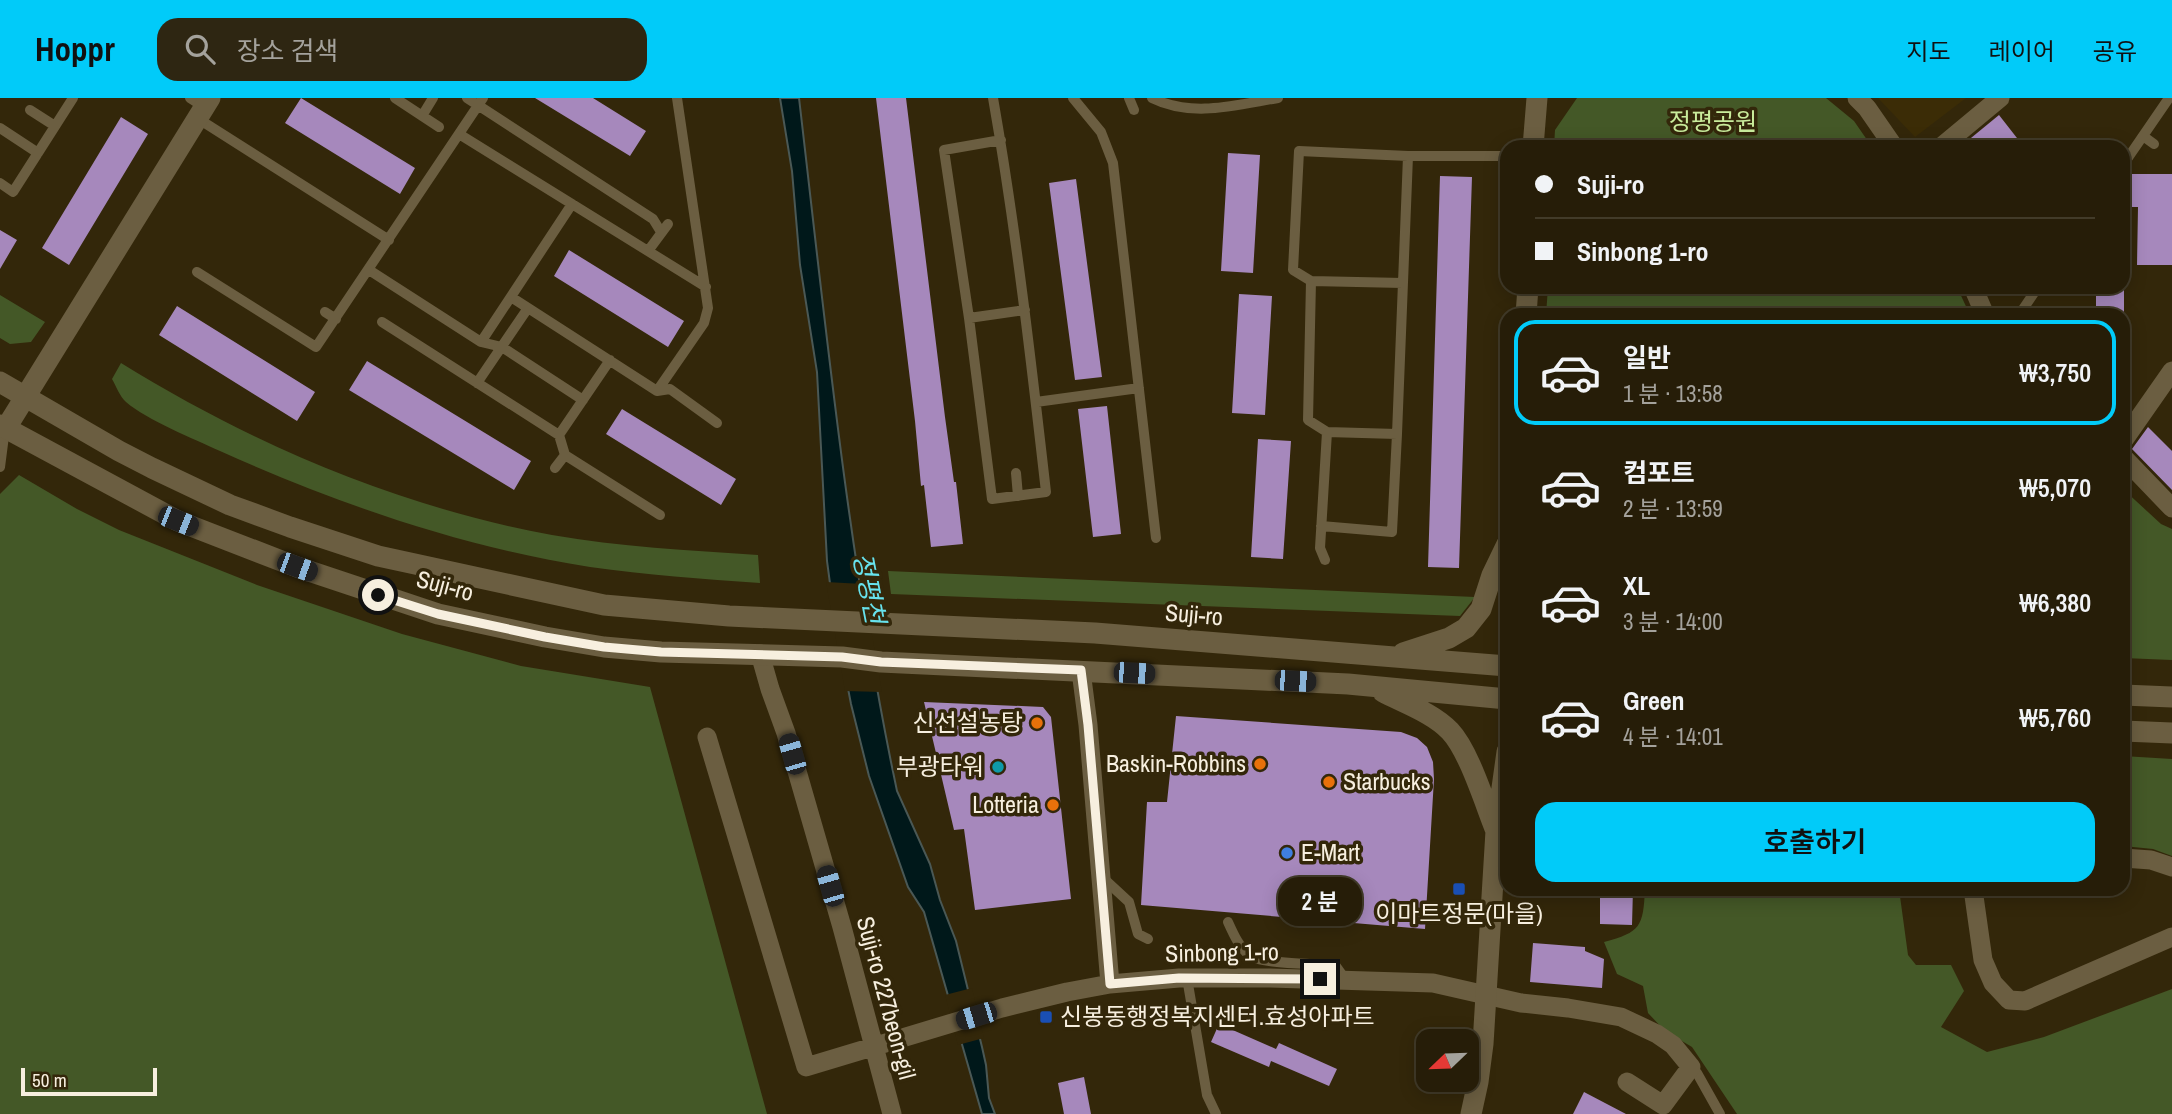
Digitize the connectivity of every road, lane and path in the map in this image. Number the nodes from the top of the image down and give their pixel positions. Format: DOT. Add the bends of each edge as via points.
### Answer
graph roads {
  1 [pos="73,98"];
  2 [pos="395,98"];
  3 [pos="433,98"];
  4 [pos="467,98"];
  5 [pos="677,98"];
  6 [pos="993,98"];
  7 [pos="1073,98"];
  8 [pos="1129,98"];
  9 [pos="1152,98"];
  10 [pos="1278,98"];
  11 [pos="1537,98"];
  12 [pos="1857,98"];
  13 [pos="2000,98"];
  14 [pos="2169,98"];
  15 [pos="481,102"];
  16 [pos="200,105"];
  17 [pos="30,110"];
  18 [pos="1134,110"];
  19 [pos="422,116"];
  20 [pos="55,127"];
  21 [pos="439,127"];
  22 [pos="0,128"];
  23 [pos="459,134"];
  24 [pos="2143,136"];
  25 [pos="1000,140"];
  26 [pos="1534,140"];
  27 [pos="1889,140"];
  28 [pos="1949,140"];
  29 [pos="2154,144"];
  30 [pos="38,153"];
  31 [pos="2130,155"];
  32 [pos="1408,156"];
  33 [pos="1500,156"];
  34 [pos="0,183"];
  35 [pos="572,204"];
  36 [pos="389,240"];
  37 [pos="648,251"];
  38 [pos="369,270"];
  39 [pos="197,272"];
  40 [pos="1311,281"];
  41 [pos="1402,283"];
  42 [pos="706,286"];
  43 [pos="511,297"];
  44 [pos="528,308"];
  45 [pos="1025,310"];
  46 [pos="325,312"];
  47 [pos="336,318"];
  48 [pos="969,318"];
  49 [pos="382,323"];
  50 [pos="481,342"];
  51 [pos="502,347"];
  52 [pos="610,360"];
  53 [pos="2172,371"];
  54 [pos="0,382"];
  55 [pos="477,383"];
  56 [pos="1139,388"];
  57 [pos="657,391"];
  58 [pos="25,396"];
  59 [pos="583,400"];
  60 [pos="1036,402"];
  61 [pos="717,423"];
  62 [pos="3,426"];
  63 [pos="2130,431"];
  64 [pos="1327,432"];
  65 [pos="1396,434"];
  66 [pos="559,435"];
  67 [pos="565,455"];
  68 [pos="2130,464"];
  69 [pos="0,467"];
  70 [pos="555,468"];
  71 [pos="1016,472"];
  72 [pos="1018,496"];
  73 [pos="2172,508"];
  74 [pos="660,515"];
  75 [pos="1321,526"];
  76 [pos="1156,538"];
  77 [pos="1500,558"];
  78 [pos="1325,560"];
  79 [pos="760,654"];
  80 [pos="1388,657"];
  81 [pos="1500,665"];
  82 [pos="1081,670"];
  83 [pos="1371,687"];
  84 [pos="2130,695"];
  85 [pos="2172,697"];
  86 [pos="1500,698"];
  87 [pos="2130,731"];
  88 [pos="2172,733"];
  89 [pos="706,737"];
  90 [pos="1500,805"];
  91 [pos="1496,831"];
  92 [pos="2130,858"];
  93 [pos="2172,867"];
  94 [pos="1100,875"];
  95 [pos="1974,896"];
  96 [pos="1228,922"];
  97 [pos="2172,937"];
  98 [pos="1149,939"];
  99 [pos="1186,978"];
  100 [pos="1345,980"];
  101 [pos="1110,984"];
  102 [pos="1487,994"];
  103 [pos="874,1046"];
  104 [pos="1697,1073"];
  105 [pos="1627,1082"];
  106 [pos="892,1114"];
  107 [pos="1216,1114"];
  108 [pos="1471,1114"];
  109 [pos="1720,1114"];
  1 -- 20 [label="lane"];
  2 -- 19 [label="lane"];
  3 -- 19 [label="lane"];
  4 -- 15 [label="lane"];
  5 -- 42 [label="lane"];
  6 -- 25 [label="lane"];
  7 -- 56 [label="lane" via="1101,132 1113,163"];
  8 -- 18 [label="lane"];
  9 -- 10 [label="lane" via="1203,110"];
  11 -- 26 [label="main road"];
  12 -- 27 [label="street"];
  13 -- 28 [label="street"];
  14 -- 24 [label="lane"];
  15 -- 23 [label="lane"];
  15 -- 37 [label="lane" via="665,228"];
  16 -- 36 [label="lane"];
  16 -- 58 [label="main road"];
  17 -- 20 [label="lane"];
  19 -- 21 [label="lane"];
  20 -- 30 [label="lane"];
  22 -- 30 [label="lane"];
  23 -- 35 [label="lane"];
  23 -- 36 [label="lane"];
  24 -- 29 [label="lane"];
  24 -- 31 [label="lane"];
  25 -- 45 [label="lane"];
  25 -- 48 [label="lane" via="975,149 944,150"];
  30 -- 34 [label="lane" via="13,192"];
  32 -- 33 [label="lane"];
  32 -- 40 [label="lane" via="1299,151 1293,270"];
  32 -- 41 [label="lane"];
  35 -- 37 [label="lane"];
  35 -- 43 [label="lane"];
  36 -- 38 [label="lane"];
  37 -- 42 [label="lane"];
  38 -- 47 [label="lane"];
  38 -- 50 [label="lane"];
  39 -- 47 [label="lane" via="316,348"];
  40 -- 41 [label="lane"];
  40 -- 64 [label="lane" via="1308,420"];
  41 -- 65 [label="lane"];
  42 -- 57 [label="lane" via="704,323"];
  43 -- 44 [label="lane"];
  43 -- 50 [label="lane"];
  44 -- 51 [label="lane"];
  44 -- 52 [label="lane"];
  45 -- 48 [label="lane"];
  45 -- 60 [label="lane"];
  46 -- 47 [label="lane"];
  48 -- 72 [label="lane" via="992,499"];
  49 -- 55 [label="lane"];
  50 -- 51 [label="lane"];
  51 -- 55 [label="lane"];
  51 -- 59 [label="lane"];
  52 -- 57 [label="lane"];
  52 -- 59 [label="lane"];
  53 -- 63 [label="street"];
  54 -- 58 [label="main road, Suji-ro"];
  55 -- 66 [label="lane"];
  56 -- 60 [label="lane"];
  56 -- 76 [label="lane"];
  57 -- 61 [label="lane" via="670,389"];
  58 -- 62 [label="main road"];
  58 -- 80 [label="main road, Suji-ro" via="119,452 230,505 290,527 378,555 604,605 729,616 1095,634"];
  59 -- 66 [label="lane"];
  60 -- 72 [label="lane" via="1046,492"];
  62 -- 69 [label="lane"];
  62 -- 79 [label="main road, Suji-ro" via="178,521 309,572 438,614 604,647"];
  64 -- 65 [label="lane"];
  64 -- 75 [label="lane"];
  65 -- 75 [label="lane" via="1392,532"];
  66 -- 67 [label="lane"];
  67 -- 70 [label="lane"];
  67 -- 74 [label="lane"];
  68 -- 73 [label="street"];
  71 -- 72 [label="lane"];
  75 -- 78 [label="lane" via="1320,548"];
  77 -- 80 [label="main road" via="1481,609 1466,628"];
  79 -- 82 [label="main road, Suji-ro"];
  79 -- 103 [label="street, Suji-ro 227beon-gil"];
  80 -- 81 [label="main road, Suji-ro"];
  82 -- 83 [label="main road"];
  82 -- 94 [label="street"];
  83 -- 86 [label="main road"];
  83 -- 91 [label="main road" via="1450,730"];
  84 -- 85 [label="main road"];
  87 -- 88 [label="main road"];
  89 -- 103 [label="street" via="806,1067"];
  90 -- 91 [label="main road"];
  91 -- 102 [label="main road"];
  92 -- 93 [label="street"];
  94 -- 98 [label="lane" via="1129,902 1138,934"];
  94 -- 101 [label="street"];
  95 -- 97 [label="street" via="1983,960 1993,983 2009,1000 2025,1001"];
  96 -- 100 [label="lane" via="1250,957 1335,965"];
  99 -- 100 [label="street, Sinbong 1-ro"];
  99 -- 101 [label="street, Sinbong 1-ro"];
  99 -- 107 [label="lane" via="1207,1096"];
  100 -- 102 [label="street, Sinbong 1-ro" via="1433,983"];
  101 -- 103 [label="street, Sinbong 1-ro" via="1002,1008"];
  102 -- 105 [label="street, Sinbong 1-ro" via="1621,1017 1673,1045 1691,1067 1663,1105"];
  102 -- 108 [label="main road"];
  103 -- 106 [label="street, Suji-ro 227beon-gil"];
  104 -- 109 [label="lane"];
}
